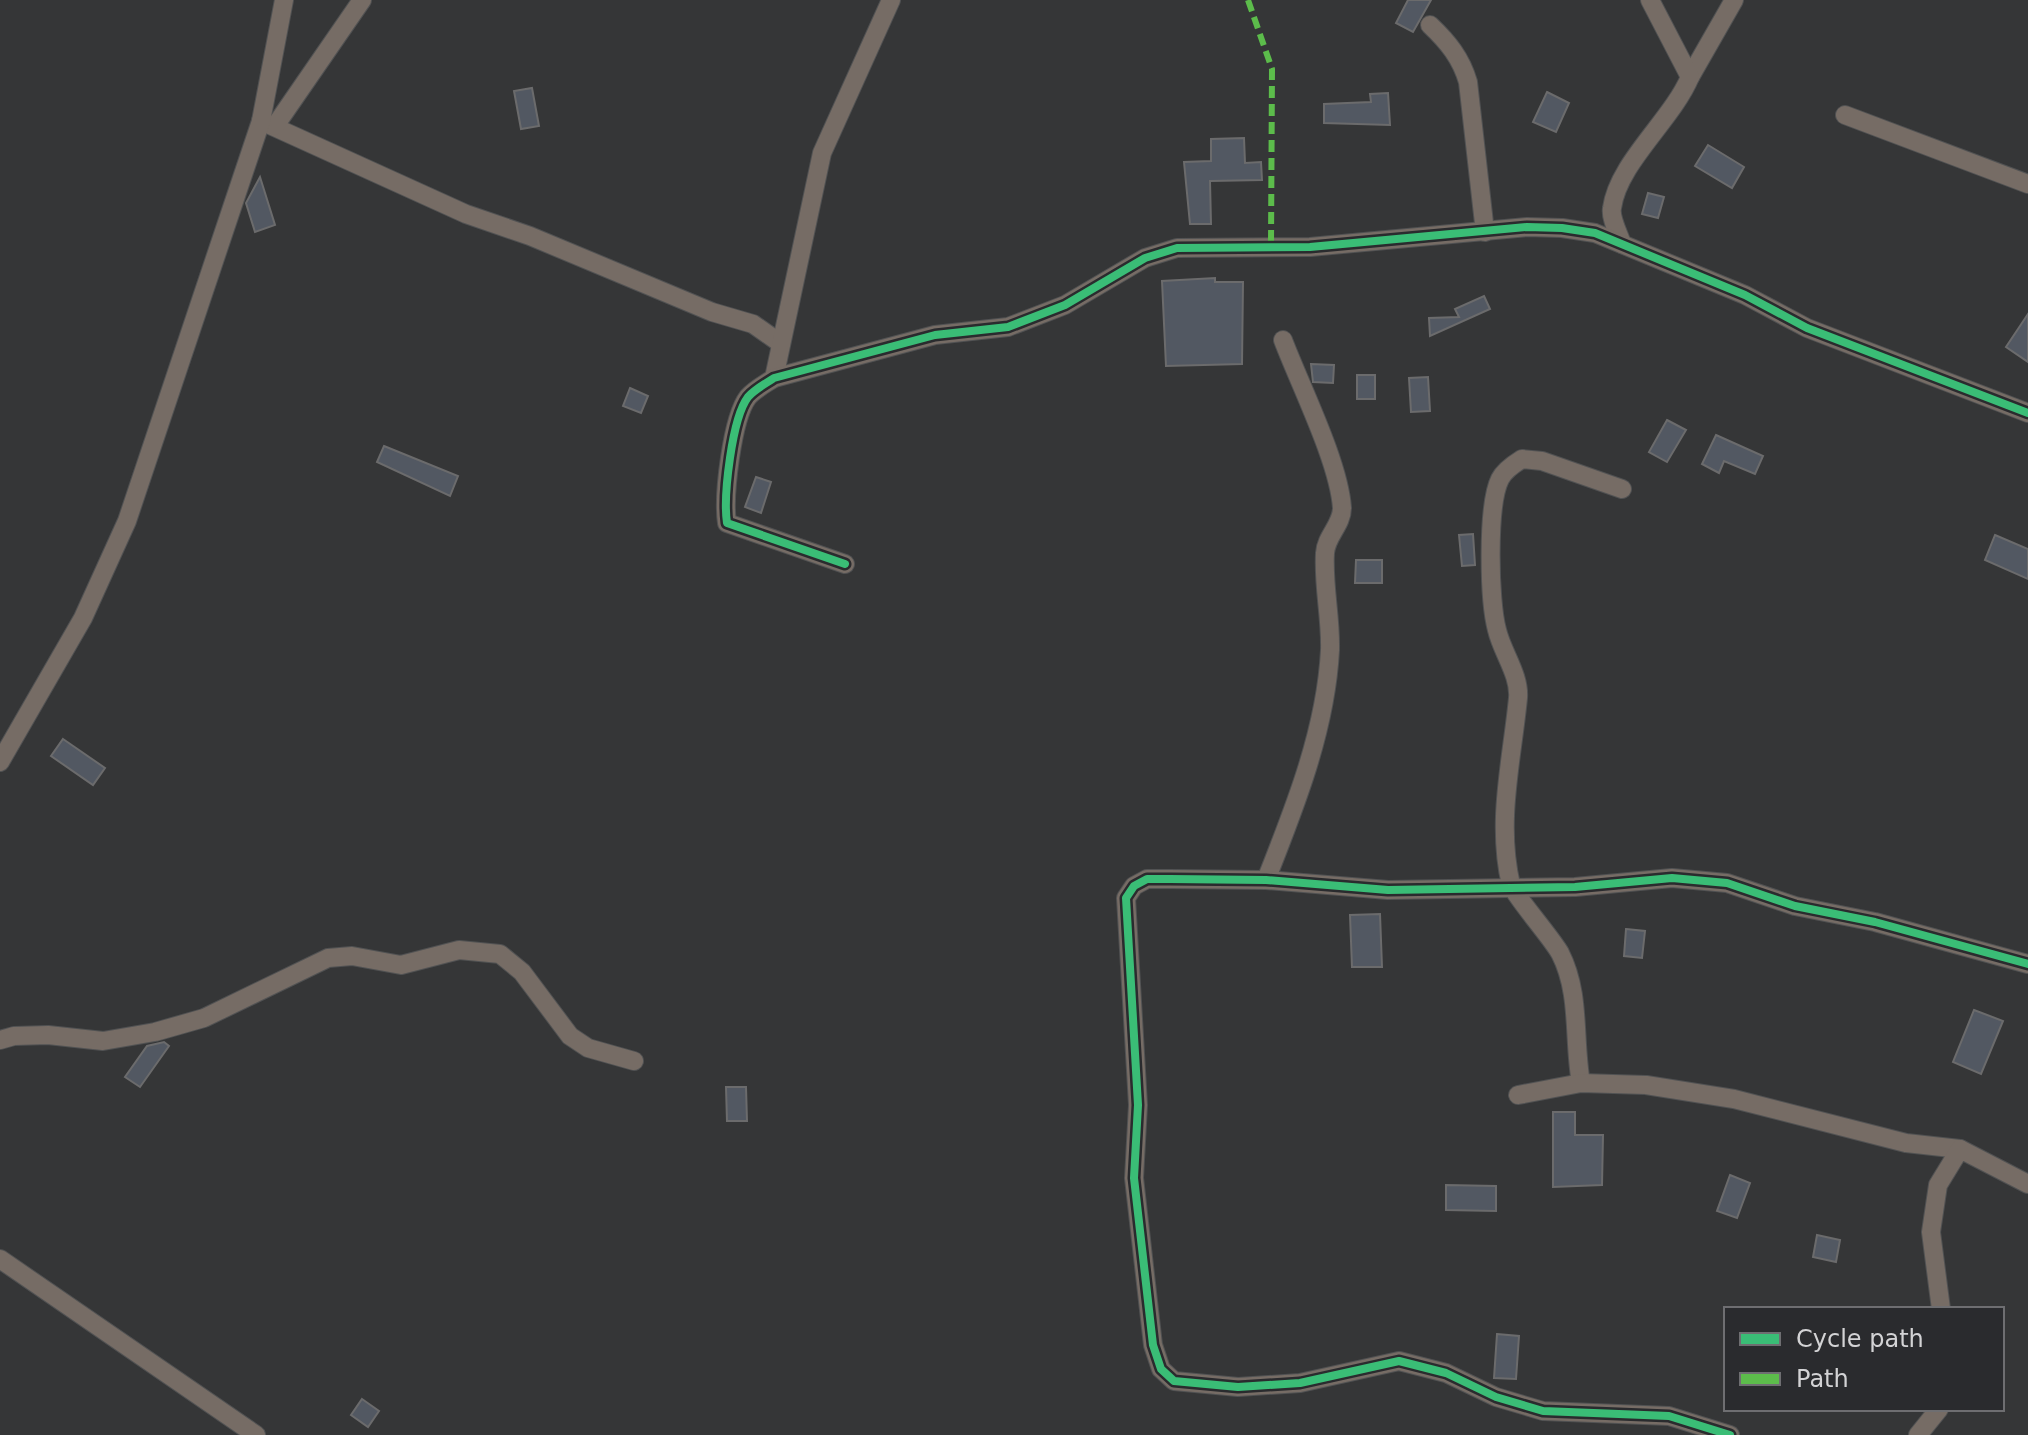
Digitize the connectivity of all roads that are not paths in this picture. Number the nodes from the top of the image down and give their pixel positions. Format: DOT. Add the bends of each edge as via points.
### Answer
graph roads {
  1 [pos="284,0"];
  2 [pos="362,0"];
  3 [pos="891,0"];
  4 [pos="1650,0"];
  5 [pos="1734,0"];
  6 [pos="1430,25"];
  7 [pos="1690,77"];
  8 [pos="1845,115"];
  9 [pos="268,124"];
  10 [pos="2028,184"];
  11 [pos="1485,232"];
  12 [pos="1622,244"];
  13 [pos="1283,340"];
  14 [pos="780,343"];
  15 [pos="774,378"];
  16 [pos="2028,413"];
  17 [pos="1622,489"];
  18 [pos="845,564"];
  19 [pos="0,762"];
  20 [pos="1266,880"];
  21 [pos="1512,889"];
  22 [pos="2028,964"];
  23 [pos="0,1040"];
  24 [pos="634,1061"];
  25 [pos="1581,1083"];
  26 [pos="1518,1095"];
  27 [pos="1960,1149"];
  28 [pos="2028,1184"];
  29 [pos="0,1259"];
  30 [pos="1941,1307"];
  31 [pos="1937,1411"];
  32 [pos="256,1435"];
  33 [pos="1730,1435"];
  34 [pos="1918,1435"];
  1 -- 9 [label="street"];
  2 -- 9 [label="street"];
  3 -- 14 [label="street" via="822,153"];
  4 -- 7 [label="street"];
  5 -- 7 [label="street"];
  6 -- 11 [label="street" via="1463,64 1468,82"];
  7 -- 12 [label="street" via="1621,183 1611,210"];
  8 -- 10 [label="street"];
  9 -- 14 [label="street" via="466,214 753,324"];
  9 -- 19 [label="street" via="127,521 83,618"];
  11 -- 12 [label="street" via="1562,228"];
  11 -- 15 [label="street" via="1325,247 1177,248 1145,258 1065,305 1008,327 935,335"];
  12 -- 16 [label="street" via="1745,295 1807,328"];
  13 -- 20 [label="street" via="1342,509 1325,547 1330,653 1310,762"];
  14 -- 15 [label="street"];
  15 -- 18 [label="street" via="746,399 738,422 727,523"];
  17 -- 21 [label="street" via="1522,459 1500,480 1491,530 1496,628 1518,697 1505,822"];
  20 -- 21 [label="street" via="1388,890"];
  20 -- 33 [label="street" via="1147,879 1126,898 1138,1105 1134,1178 1153,1345 1161,1369 1174,1381 1238,1387 1300,1383 1399,1361 1446,1373 1496,1397 1543,1411 1669,1416"];
  21 -- 22 [label="street" via="1672,878 1727,883 1795,906"];
  21 -- 25 [label="street" via="1539,919 1573,986"];
  23 -- 24 [label="street" via="48,1035 103,1041 155,1032 204,1018 328,958 352,956 401,965 459,950 500,954 522,972 570,1036 588,1048"];
  25 -- 26 [label="street"];
  25 -- 27 [label="street" via="1646,1085 1734,1099 1906,1143"];
  27 -- 28 [label="street"];
  27 -- 30 [label="street" via="1938,1185 1931,1232"];
  29 -- 32 [label="street"];
  31 -- 34 [label="street"];
}
